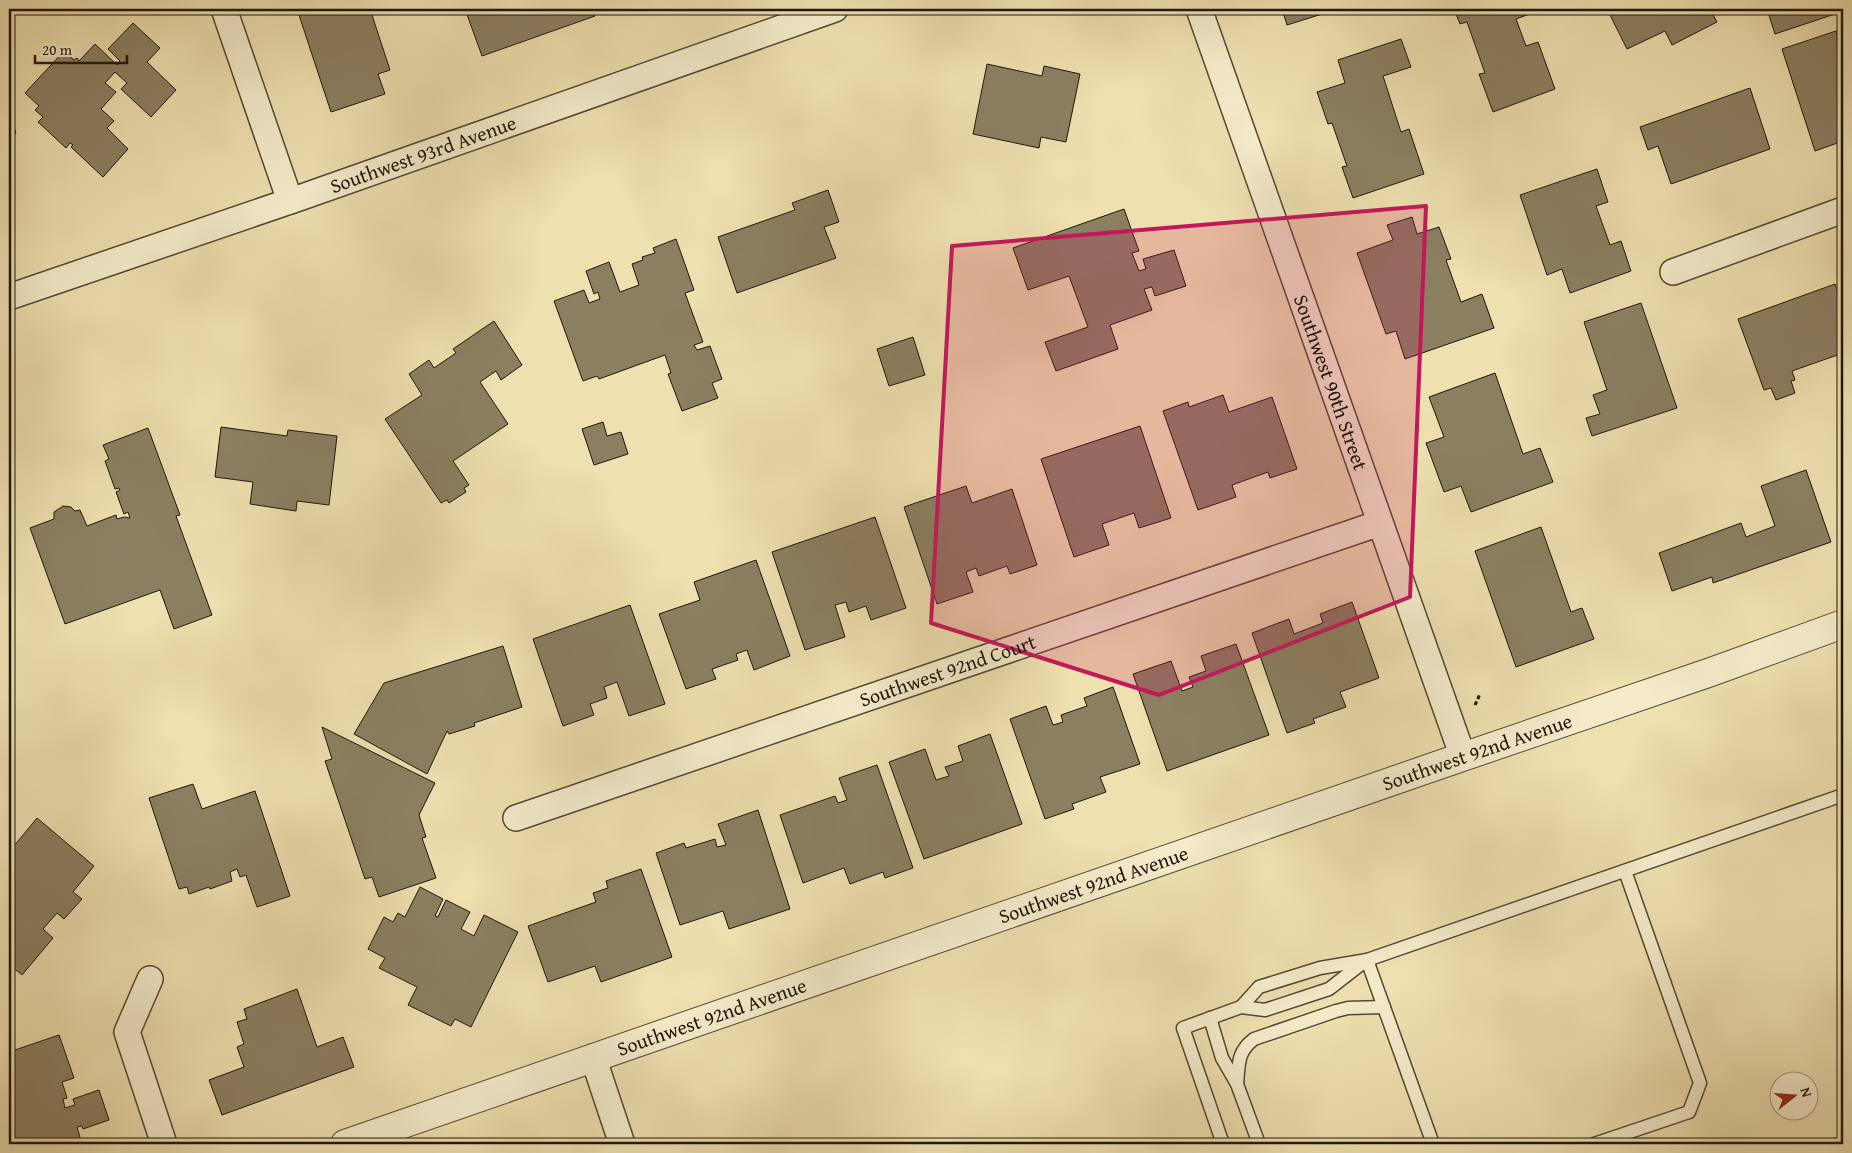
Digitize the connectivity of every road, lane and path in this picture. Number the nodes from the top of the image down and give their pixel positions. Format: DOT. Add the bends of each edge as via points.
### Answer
graph roads {
  1 [pos="224,9"];
  2 [pos="835,9"];
  3 [pos="1199,9"];
  4 [pos="290,201"];
  5 [pos="1843,210"];
  6 [pos="1673,272"];
  7 [pos="9,297"];
  8 [pos="1380,523"];
  9 [pos="1843,624"];
  10 [pos="1480,694"];
  11 [pos="1474,707"];
  12 [pos="1463,757"];
  13 [pos="1843,795"];
  14 [pos="516,818"];
  15 [pos="1625,871"];
  16 [pos="1367,960"];
  17 [pos="150,979"];
  18 [pos="1242,1007"];
  19 [pos="1384,1007"];
  20 [pos="1210,1018"];
  21 [pos="593,1057"];
  22 [pos="1238,1084"];
  23 [pos="164,1144"];
  24 [pos="345,1144"];
  25 [pos="622,1144"];
  26 [pos="1223,1144"];
  27 [pos="1259,1144"];
  28 [pos="1433,1144"];
  29 [pos="1594,1144"];
  1 -- 4 [label="street"];
  2 -- 4 [label="street, Southwest 93rd Avenue"];
  3 -- 8 [label="street, Southwest 90th Street"];
  4 -- 7 [label="street, Southwest 93rd Avenue"];
  5 -- 6 [label="street"];
  8 -- 12 [label="street, Southwest 90th Street"];
  8 -- 14 [label="street, Southwest 92nd Court"];
  9 -- 12 [label="street, Southwest 92nd Avenue"];
  10 -- 11 [label="path"];
  12 -- 21 [label="street, Southwest 92nd Avenue"];
  13 -- 15 [label="lane"];
  15 -- 16 [label="lane"];
  15 -- 29 [label="lane" via="1700,1084 1689,1112"];
  16 -- 18 [label="lane" via="1320,968 1259,987"];
  16 -- 18 [label="lane" via="1329,989 1266,1010"];
  16 -- 19 [label="lane"];
  17 -- 23 [label="street" via="128,1032"];
  18 -- 20 [label="lane"];
  19 -- 22 [label="lane" via="1348,1008 1254,1038 1240,1054"];
  19 -- 28 [label="lane"];
  20 -- 22 [label="lane" via="1222,1058"];
  20 -- 26 [label="lane" via="1183,1028"];
  21 -- 24 [label="street, Southwest 92nd Avenue"];
  21 -- 25 [label="street"];
  22 -- 27 [label="lane"];
}
